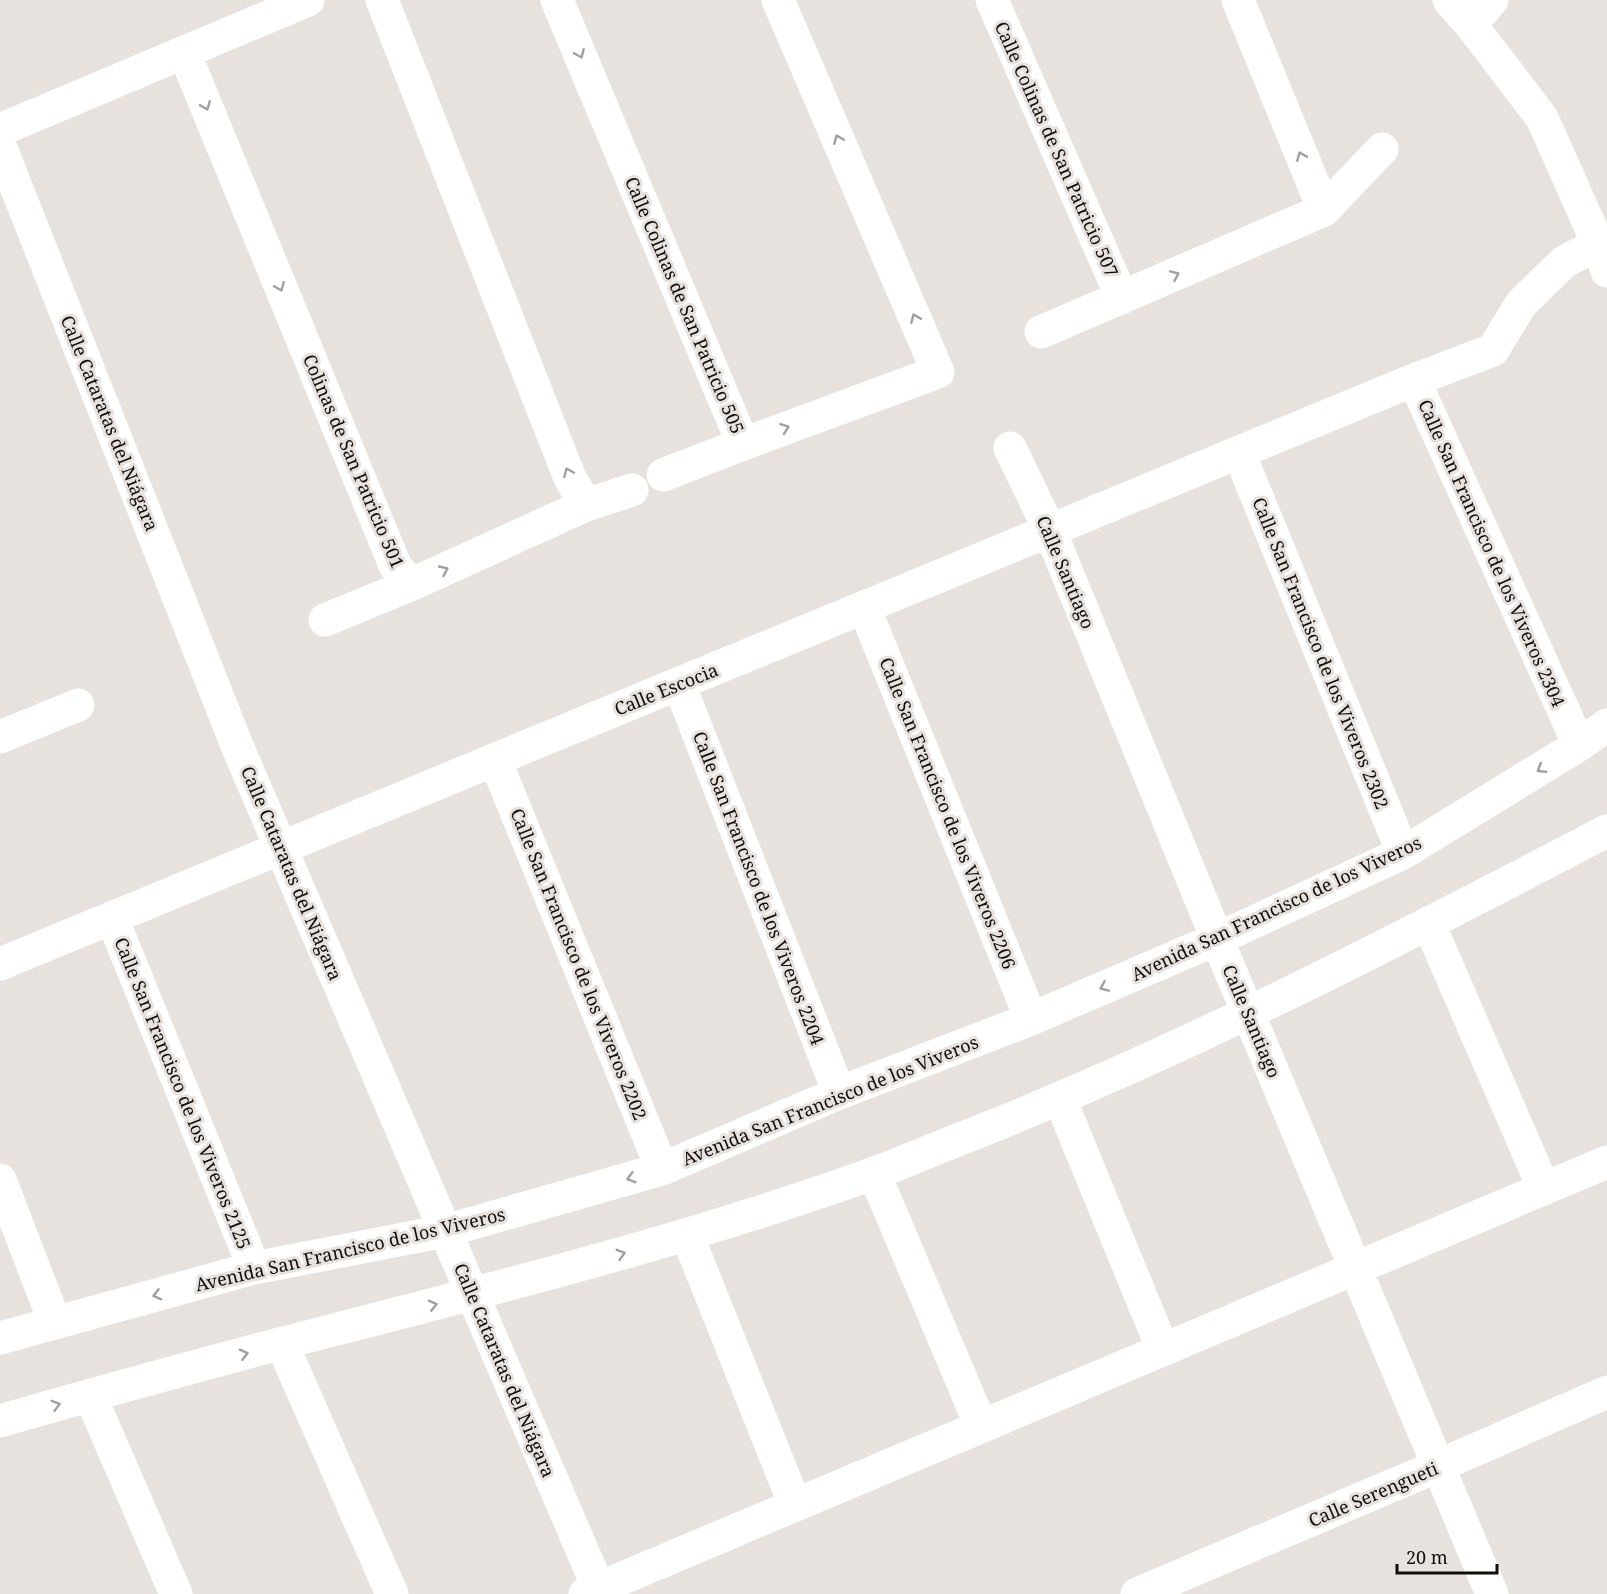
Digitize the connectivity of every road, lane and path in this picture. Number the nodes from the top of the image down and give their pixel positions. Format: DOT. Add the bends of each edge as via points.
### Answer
graph roads {
  1 [pos="308,0"];
  2 [pos="382,0"];
  3 [pos="557,0"];
  4 [pos="778,0"];
  5 [pos="992,0"];
  6 [pos="1238,0"];
  7 [pos="1449,0"];
  8 [pos="1492,0"];
  9 [pos="1471,25"];
  10 [pos="184,52"];
  11 [pos="0,130"];
  12 [pos="0,146"];
  13 [pos="1382,149"];
  14 [pos="1324,210"];
  15 [pos="1603,258"];
  16 [pos="1122,298"];
  17 [pos="1041,332"];
  18 [pos="1414,380"];
  19 [pos="743,444"];
  20 [pos="1010,448"];
  21 [pos="1239,453"];
  22 [pos="663,475"];
  23 [pos="632,490"];
  24 [pos="586,505"];
  25 [pos="1050,531"];
  26 [pos="410,585"];
  27 [pos="864,608"];
  28 [pos="325,620"];
  29 [pos="679,684"];
  30 [pos="78,705"];
  31 [pos="1607,725"];
  32 [pos="2,729"];
  33 [pos="1579,745"];
  34 [pos="495,760"];
  35 [pos="1607,831"];
  36 [pos="282,848"];
  37 [pos="1403,853"];
  38 [pos="112,918"];
  39 [pos="1429,924"];
  40 [pos="1218,939"];
  41 [pos="0,964"];
  42 [pos="1249,1014"];
  43 [pos="1031,1019"];
  44 [pos="839,1093"];
  45 [pos="1060,1099"];
  46 [pos="1607,1162"];
  47 [pos="662,1169"];
  48 [pos="874,1173"];
  49 [pos="0,1180"];
  50 [pos="1544,1189"];
  51 [pos="445,1231"];
  52 [pos="687,1235"];
  53 [pos="254,1268"];
  54 [pos="1356,1269"];
  55 [pos="472,1295"];
  56 [pos="55,1323"];
  57 [pos="0,1338"];
  58 [pos="282,1344"];
  59 [pos="1163,1350"];
  60 [pos="1607,1392"];
  61 [pos="90,1395"];
  62 [pos="0,1421"];
  63 [pos="981,1426"];
  64 [pos="1438,1466"];
  65 [pos="795,1505"];
  66 [pos="595,1592"];
  67 [pos="176,1594"];
  68 [pos="392,1594"];
  69 [pos="1137,1594"];
  70 [pos="1492,1594"];
  1 -- 10 [label="street"];
  24 -- 2 [label="street, one-way" via="570,478"];
  3 -- 19 [label="street, Calle Colinas de San Patricio 505, one-way"];
  19 -- 4 [label="street, Calle Colinas de San Patricio 505, one-way" via="938,372"];
  5 -- 16 [label="street, Calle Colinas de San Patricio 507"];
  14 -- 6 [label="street, one-way"];
  7 -- 9 [label="street"];
  8 -- 9 [label="street"];
  9 -- 15 [label="street" via="1542,118"];
  10 -- 11 [label="street"];
  10 -- 26 [label="street, Colinas de San Patricio 501, one-way" via="395,565"];
  12 -- 36 [label="street, Calle Cataratas del Niágara" via="234,737"];
  13 -- 14 [label="street, Calle Colinas de San Patricio 507"];
  16 -- 14 [label="street, Calle Colinas de San Patricio 507, one-way"];
  15 -- 18 [label="street, Calle San Francisco de los Viveros 2304" via="1564,262 1521,304 1493,350"];
  16 -- 17 [label="street, Calle Colinas de San Patricio 507"];
  18 -- 21 [label="street"];
  18 -- 33 [label="street, Calle San Francisco de los Viveros 2304"];
  19 -- 22 [label="street"];
  20 -- 25 [label="street, Calle Santiago"];
  21 -- 25 [label="street"];
  21 -- 37 [label="street, Calle San Francisco de los Viveros 2302"];
  23 -- 24 [label="street, Colinas de San Patricio 501"];
  26 -- 24 [label="street, Colinas de San Patricio 501, one-way"];
  25 -- 27 [label="street, Calle Escocia"];
  25 -- 40 [label="street, Calle Santiago"];
  26 -- 28 [label="street"];
  27 -- 29 [label="street, Calle Escocia"];
  27 -- 43 [label="street, Calle San Francisco de los Viveros 2206"];
  29 -- 34 [label="street, Calle Escocia"];
  29 -- 44 [label="street, Calle San Francisco de los Viveros 2204"];
  30 -- 32 [label="street"];
  31 -- 33 [label="street, Avenida San Francisco de los Viveros"];
  33 -- 37 [label="street, Avenida San Francisco de los Viveros, one-way"];
  34 -- 36 [label="street, Calle Escocia"];
  34 -- 47 [label="street, Calle San Francisco de los Viveros 2202"];
  35 -- 39 [label="street"];
  36 -- 38 [label="street, Calle Escocia"];
  36 -- 51 [label="street, Calle Cataratas del Niágara"];
  37 -- 40 [label="street, Avenida San Francisco de los Viveros"];
  38 -- 41 [label="street, Calle Escocia"];
  38 -- 53 [label="street, Calle San Francisco de los Viveros 2125"];
  39 -- 42 [label="street"];
  39 -- 50 [label="street"];
  40 -- 42 [label="street, Calle Santiago"];
  40 -- 43 [label="street, Avenida San Francisco de los Viveros, one-way"];
  42 -- 45 [label="street"];
  42 -- 54 [label="street, Calle Santiago"];
  43 -- 44 [label="street, Avenida San Francisco de los Viveros"];
  44 -- 47 [label="street, Avenida San Francisco de los Viveros"];
  45 -- 48 [label="street"];
  45 -- 59 [label="street"];
  46 -- 50 [label="street"];
  47 -- 51 [label="street, Avenida San Francisco de los Viveros, one-way"];
  48 -- 52 [label="street"];
  48 -- 63 [label="street"];
  49 -- 56 [label="street"];
  50 -- 54 [label="street"];
  51 -- 53 [label="street, Avenida San Francisco de los Viveros"];
  51 -- 55 [label="street, Calle Cataratas del Niágara"];
  55 -- 52 [label="street, one-way"];
  52 -- 65 [label="street"];
  53 -- 56 [label="street, Avenida San Francisco de los Viveros, one-way"];
  54 -- 59 [label="street"];
  54 -- 64 [label="street, Calle Santiago"];
  58 -- 55 [label="street, one-way"];
  55 -- 66 [label="street, Calle Cataratas del Niágara"];
  56 -- 57 [label="street, Avenida San Francisco de los Viveros"];
  61 -- 58 [label="street, one-way"];
  58 -- 68 [label="street"];
  59 -- 63 [label="street"];
  60 -- 64 [label="street, Calle Serengueti"];
  62 -- 61 [label="street, one-way"];
  61 -- 67 [label="street"];
  63 -- 65 [label="street"];
  64 -- 69 [label="street, Calle Serengueti"];
  64 -- 70 [label="street, Calle Santiago"];
  65 -- 66 [label="street"];
}
